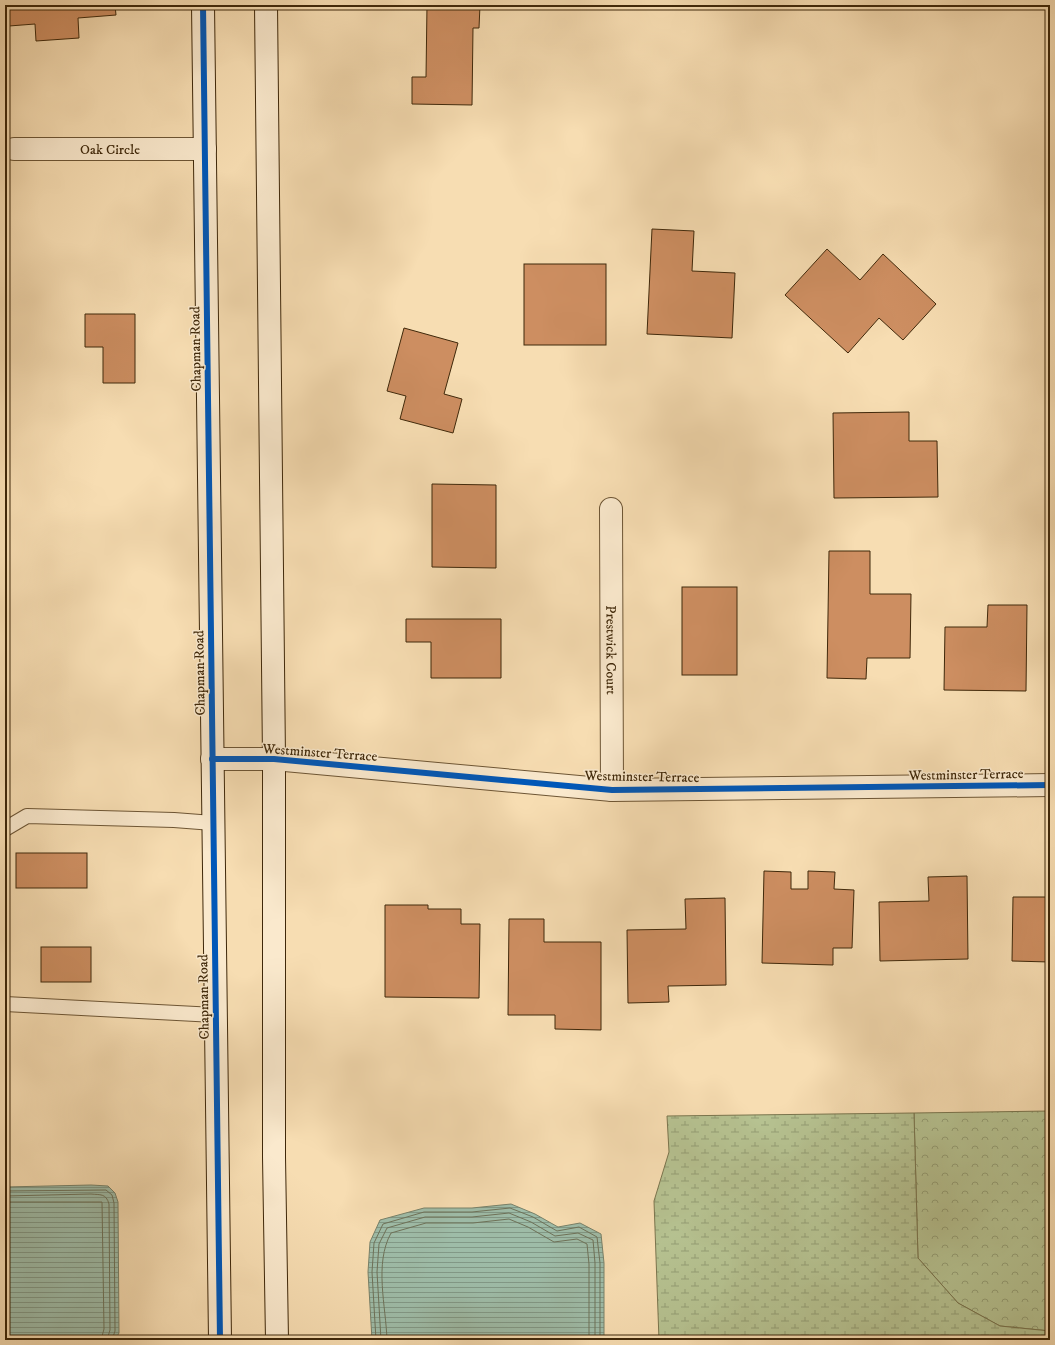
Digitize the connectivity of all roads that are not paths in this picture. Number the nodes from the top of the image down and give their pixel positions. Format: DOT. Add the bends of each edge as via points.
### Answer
graph roads {
  1 [pos="203,5"];
  2 [pos="266,5"];
  3 [pos="14,149"];
  4 [pos="205,149"];
  5 [pos="611,509"];
  6 [pos="274,759"];
  7 [pos="212,760"];
  8 [pos="1050,785"];
  9 [pos="612,790"];
  10 [pos="213,824"];
  11 [pos="5,829"];
  12 [pos="5,1004"];
  13 [pos="215,1015"];
  14 [pos="220,1340"];
  15 [pos="277,1340"];
  1 -- 4 [label="street, Chapman Road"];
  2 -- 6 [label="street"];
  3 -- 4 [label="street, Oak Circle"];
  4 -- 7 [label="street, Chapman Road"];
  5 -- 9 [label="street, Prestwick Court"];
  6 -- 7 [label="street, Westminster Terrace"];
  6 -- 9 [label="street, Westminster Terrace"];
  6 -- 15 [label="street" via="274,1157"];
  7 -- 10 [label="street, Chapman Road"];
  8 -- 9 [label="street, Westminster Terrace"];
  10 -- 11 [label="lane" via="174,820 27,816"];
  10 -- 13 [label="street, Chapman Road"];
  12 -- 13 [label="lane"];
  13 -- 14 [label="street, Chapman Road"];
}
